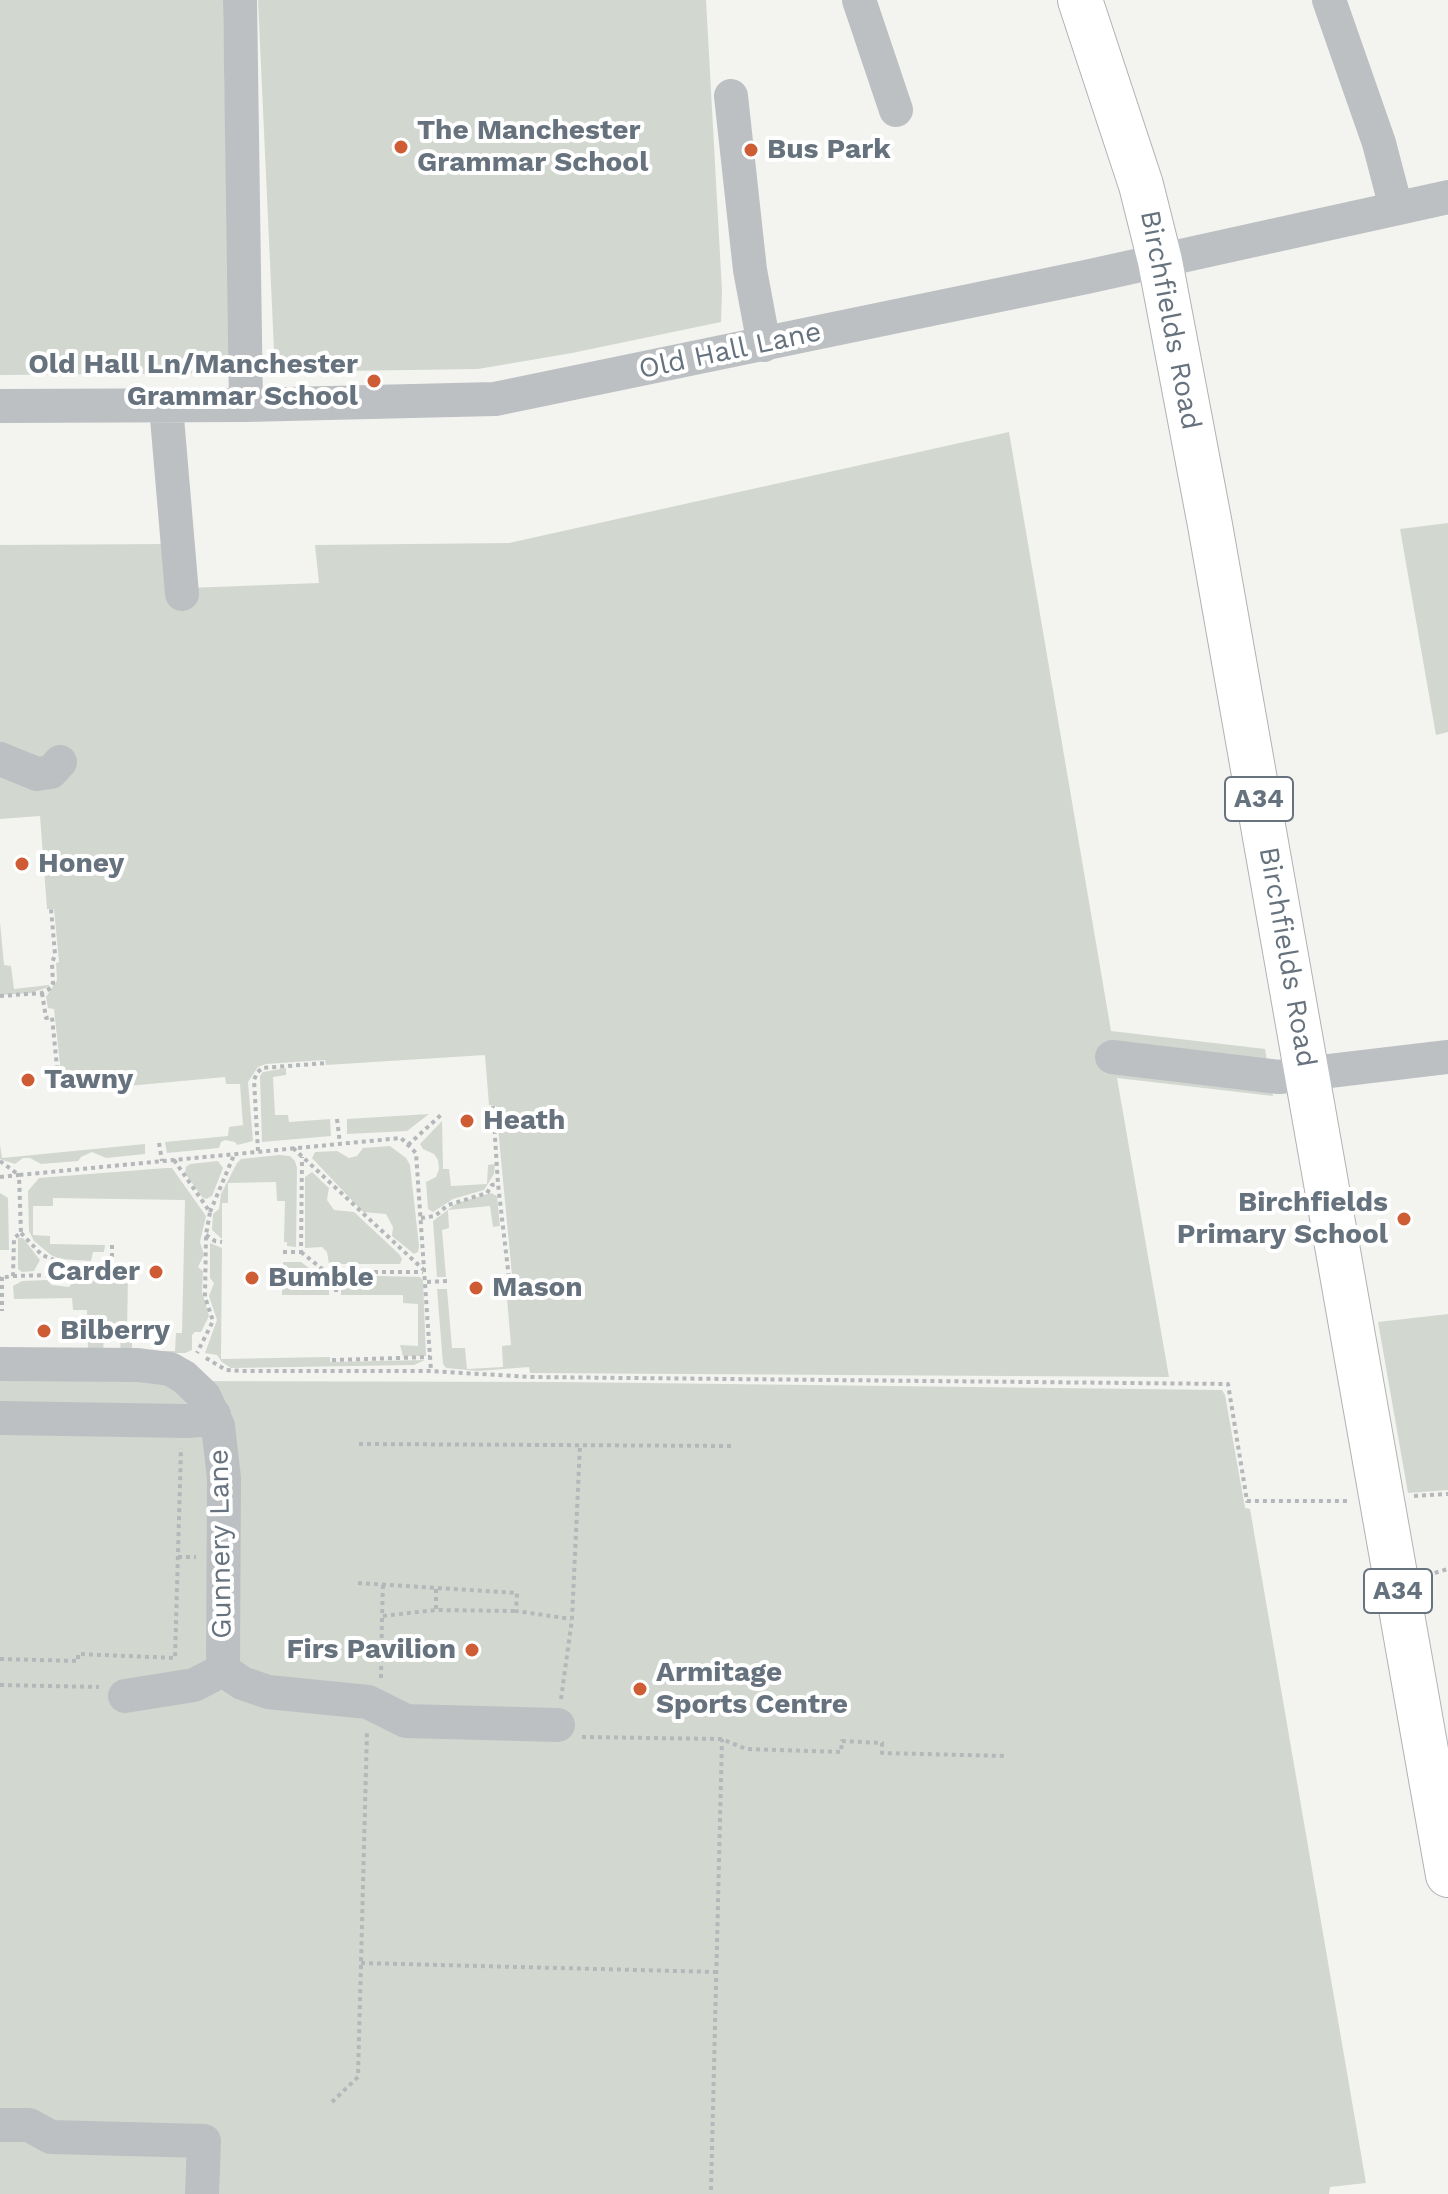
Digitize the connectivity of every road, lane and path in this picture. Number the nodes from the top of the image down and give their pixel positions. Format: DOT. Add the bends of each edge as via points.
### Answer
graph roads {
  1 [pos="240,0"];
  2 [pos="859,0"];
  3 [pos="1080,0"];
  4 [pos="1329,0"];
  5 [pos="731,96"];
  6 [pos="896,110"];
  7 [pos="1448,197"];
  8 [pos="1396,208"];
  9 [pos="1160,261"];
  10 [pos="764,345"];
  11 [pos="246,405"];
  12 [pos="0,406"];
  13 [pos="166,406"];
  14 [pos="182,594"];
  15 [pos="0,759"];
  16 [pos="60,762"];
  17 [pos="51,909"];
  18 [pos="42,993"];
  19 [pos="0,996"];
  20 [pos="1112,1057"];
  21 [pos="1448,1057"];
  22 [pos="326,1063"];
  23 [pos="1308,1074"];
  24 [pos="56,1087"];
  25 [pos="493,1106"];
  26 [pos="442,1114"];
  27 [pos="337,1119"];
  28 [pos="159,1143"];
  29 [pos="340,1144"];
  30 [pos="408,1145"];
  31 [pos="293,1148"];
  32 [pos="258,1151"];
  33 [pos="235,1154"];
  34 [pos="302,1157"];
  35 [pos="174,1160"];
  36 [pos="0,1161"];
  37 [pos="162,1161"];
  38 [pos="19,1175"];
  39 [pos="0,1177"];
  40 [pos="498,1184"];
  41 [pos="210,1212"];
  42 [pos="421,1218"];
  43 [pos="21,1233"];
  44 [pos="206,1235"];
  45 [pos="222,1242"];
  46 [pos="112,1245"];
  47 [pos="283,1252"];
  48 [pos="301,1252"];
  49 [pos="112,1266"];
  50 [pos="128,1266"];
  51 [pos="71,1267"];
  52 [pos="336,1272"];
  53 [pos="426,1272"];
  54 [pos="13,1276"];
  55 [pos="1,1278"];
  56 [pos="447,1281"];
  57 [pos="427,1282"];
  58 [pos="510,1287"];
  59 [pos="336,1295"];
  60 [pos="2,1311"];
  61 [pos="430,1357"];
  62 [pos="332,1360"];
  63 [pos="0,1364"];
  64 [pos="431,1371"];
  65 [pos="0,1418"];
  66 [pos="200,1418"];
  67 [pos="359,1444"];
  68 [pos="580,1445"];
  69 [pos="734,1446"];
  70 [pos="1448,1494"];
  71 [pos="1383,1498"];
  72 [pos="1448,1569"];
  73 [pos="1421,1577"];
  74 [pos="358,1583"];
  75 [pos="383,1585"];
  76 [pos="436,1589"];
  77 [pos="436,1610"];
  78 [pos="516,1611"];
  79 [pos="382,1616"];
  80 [pos="572,1619"];
  81 [pos="0,1659"];
  82 [pos="223,1670"];
  83 [pos="0,1685"];
  84 [pos="125,1696"];
  85 [pos="368,1702"];
  86 [pos="558,1725"];
  87 [pos="722,1739"];
  88 [pos="1005,1756"];
  89 [pos="1438,1758"];
  90 [pos="1447,1857"];
  91 [pos="361,1963"];
  92 [pos="716,1972"];
  93 [pos="332,2102"];
  94 [pos="0,2125"];
  95 [pos="711,2190"];
  96 [pos="202,2194"];
  1 -- 11 [label="street"];
  2 -- 6 [label="street"];
  3 -- 9 [label="highway, Birchfields Road / A34" via="1141,185"];
  4 -- 8 [label="street"];
  5 -- 10 [label="street" via="750,270"];
  7 -- 8 [label="street, Old Hall Lane"];
  8 -- 9 [label="street, Old Hall Lane"];
  9 -- 10 [label="street, Old Hall Lane"];
  9 -- 23 [label="highway, Birchfields Road / A34"];
  10 -- 11 [label="street, Old Hall Lane" via="495,399"];
  11 -- 13 [label="street, Old Hall Lane"];
  12 -- 13 [label="street, Old Hall Lane"];
  13 -- 14 [label="street"];
  15 -- 16 [label="street" via="37,774 51,772"];
  17 -- 18 [label="path" via="53,983"];
  18 -- 19 [label="path"];
  18 -- 24 [label="path" via="46,1018 52,1017"];
  20 -- 23 [label="street" via="1279,1077"];
  21 -- 23 [label="street"];
  22 -- 32 [label="path" via="262,1068 257,1073"];
  23 -- 71 [label="highway, Birchfields Road / A34"];
  25 -- 40 [label="path"];
  26 -- 30 [label="path"];
  27 -- 29 [label="path"];
  28 -- 37 [label="path"];
  29 -- 30 [label="path" via="401,1138"];
  29 -- 31 [label="path"];
  30 -- 42 [label="path" via="416,1153"];
  31 -- 32 [label="path"];
  31 -- 34 [label="path"];
  32 -- 33 [label="path"];
  33 -- 35 [label="path"];
  33 -- 41 [label="path"];
  34 -- 48 [label="path"];
  34 -- 53 [label="path"];
  35 -- 37 [label="path"];
  35 -- 41 [label="path"];
  36 -- 38 [label="path"];
  37 -- 38 [label="path"];
  38 -- 39 [label="path"];
  38 -- 43 [label="path"];
  40 -- 42 [label="path"];
  40 -- 58 [label="path"];
  41 -- 44 [label="path"];
  42 -- 53 [label="path"];
  43 -- 51 [label="path" via="42,1255"];
  43 -- 54 [label="path" via="14,1238"];
  44 -- 45 [label="path"];
  44 -- 64 [label="path" via="205,1297 213,1321 196,1355 226,1370"];
  46 -- 49 [label="path"];
  47 -- 48 [label="path"];
  48 -- 52 [label="path" via="326,1272"];
  49 -- 50 [label="path"];
  49 -- 51 [label="path"];
  51 -- 54 [label="path" via="55,1275"];
  52 -- 53 [label="path"];
  52 -- 59 [label="path"];
  53 -- 57 [label="path"];
  54 -- 55 [label="path"];
  55 -- 60 [label="path"];
  56 -- 57 [label="path"];
  57 -- 61 [label="path"];
  61 -- 62 [label="path"];
  61 -- 64 [label="path"];
  63 -- 66 [label="street, Gunnery Lane" via="170,1369 204,1396"];
  64 -- 71 [label="path" via="530,1377 1228,1384 1247,1501"];
  65 -- 66 [label="street"];
  66 -- 81 [label="path" via="181,1445 175,1658 78,1654 78,1661"];
  66 -- 82 [label="street, Gunnery Lane" via="218,1426 224,1478"];
  67 -- 68 [label="path"];
  68 -- 69 [label="path"];
  68 -- 80 [label="path"];
  70 -- 71 [label="path"];
  71 -- 89 [label="highway, Birchfields Road / A34"];
  72 -- 73 [label="path"];
  74 -- 75 [label="path"];
  75 -- 76 [label="path"];
  75 -- 79 [label="path"];
  76 -- 77 [label="path"];
  76 -- 78 [label="path" via="517,1593"];
  77 -- 78 [label="path"];
  77 -- 79 [label="path"];
  78 -- 80 [label="path"];
  79 -- 85 [label="path" via="381,1680"];
  80 -- 86 [label="path"];
  82 -- 84 [label="street" via="194,1685"];
  82 -- 85 [label="street" via="268,1692"];
  83 -- 84 [label="path" via="125,1688"];
  85 -- 86 [label="street" via="406,1721"];
  85 -- 91 [label="path"];
  86 -- 87 [label="path" via="580,1737"];
  87 -- 88 [label="path" via="746,1749 841,1752 842,1741 882,1743 882,1753"];
  87 -- 92 [label="path"];
  89 -- 90 [label="highway, Birchfields Road / A34"];
  91 -- 92 [label="path"];
  91 -- 93 [label="path" via="358,2077"];
  92 -- 95 [label="path"];
  94 -- 96 [label="street" via="29,2125 51,2137 204,2141"];
}
